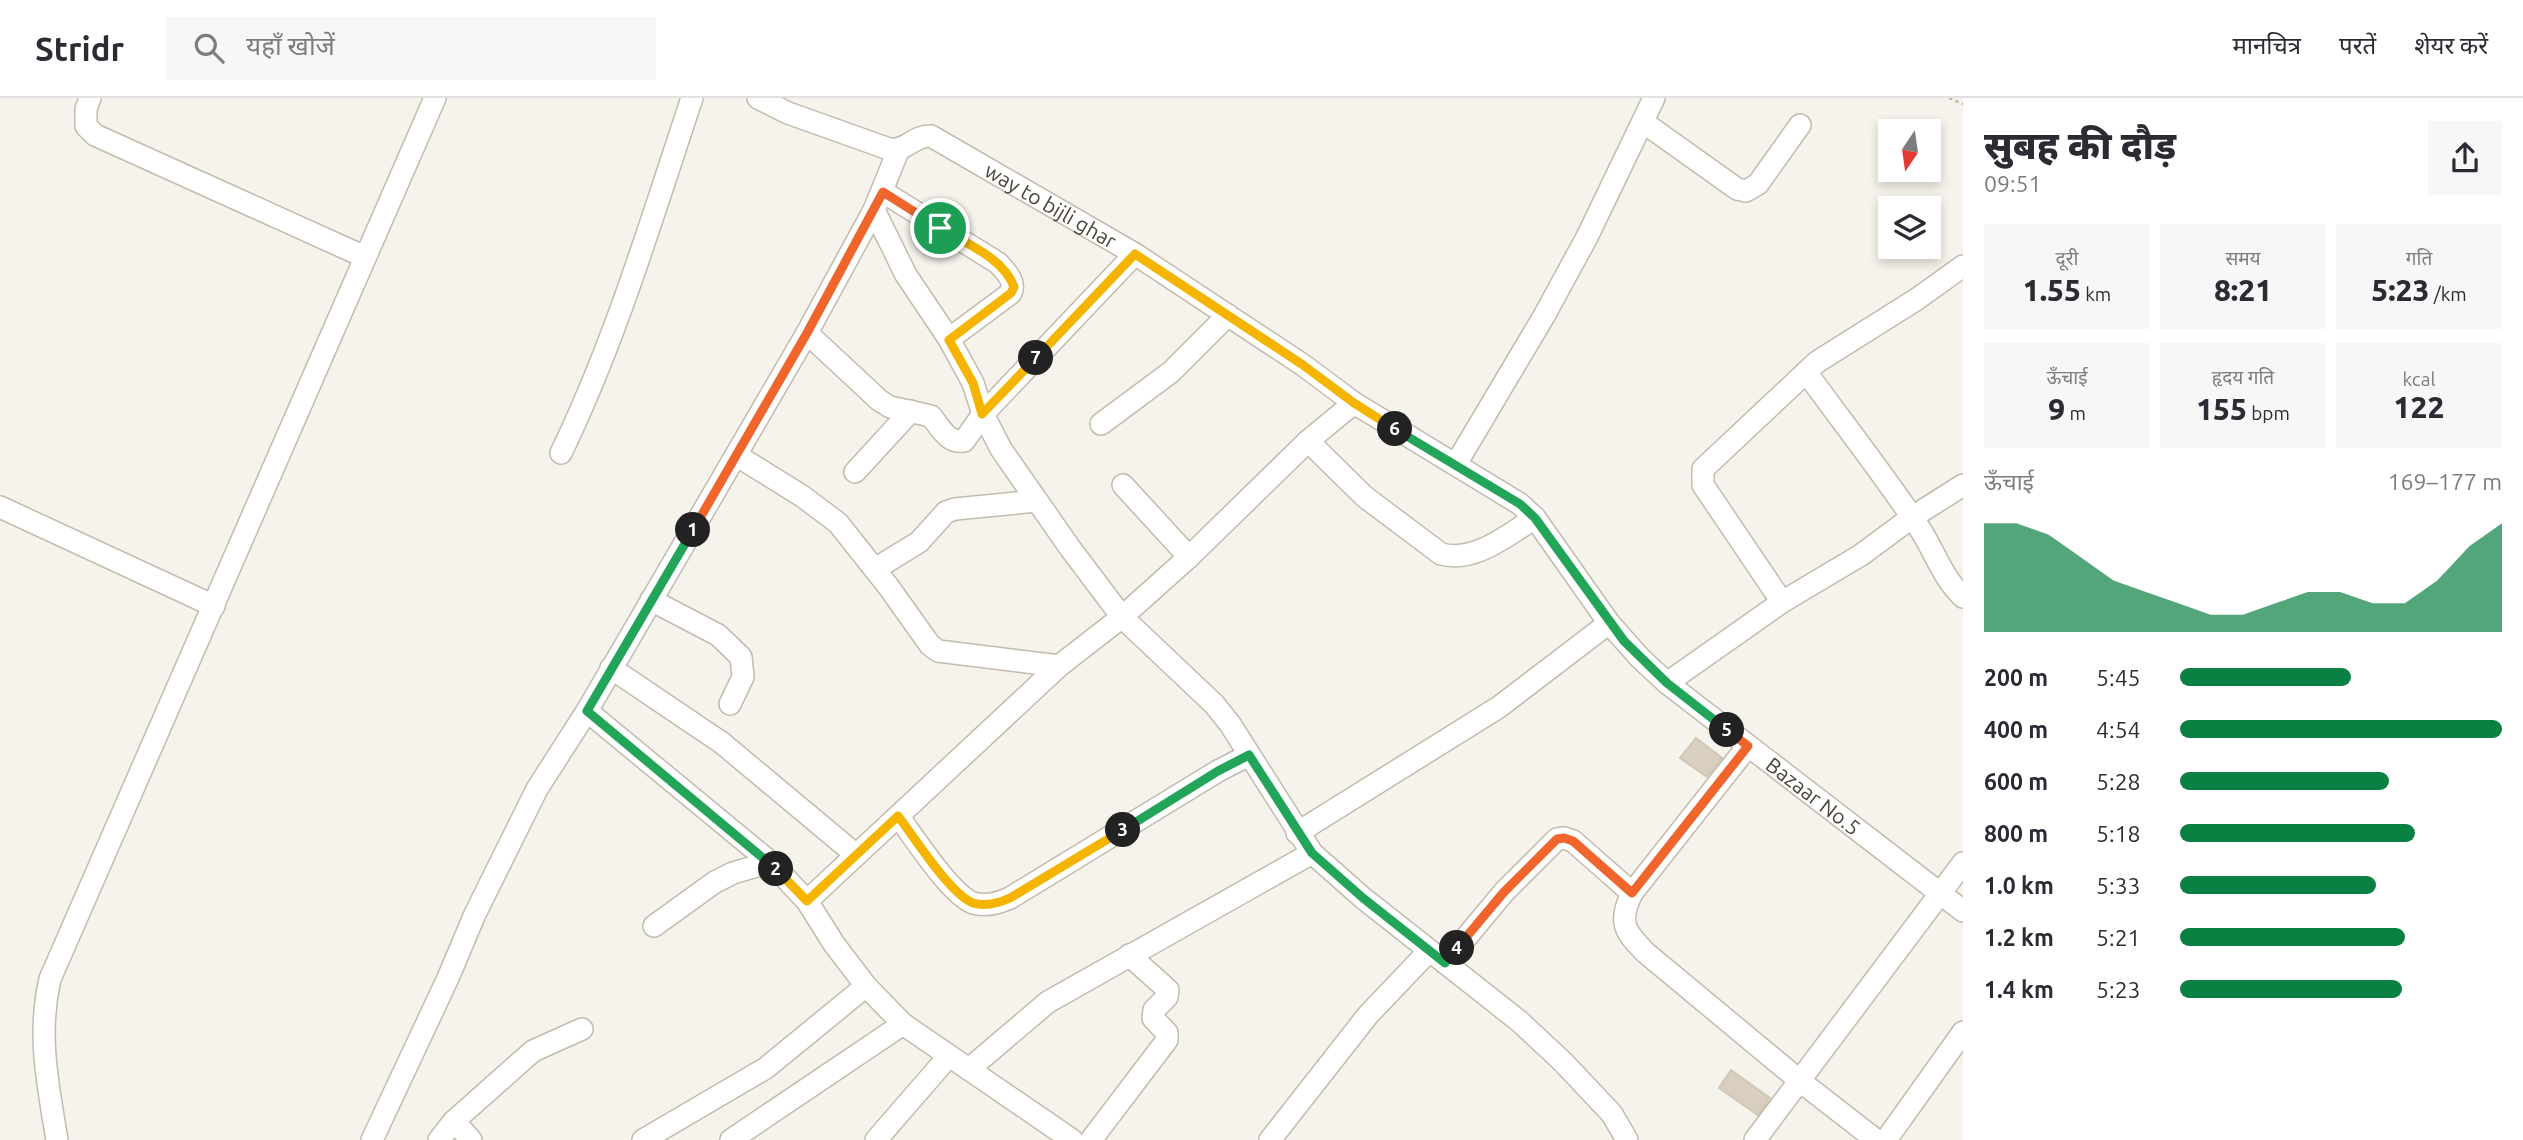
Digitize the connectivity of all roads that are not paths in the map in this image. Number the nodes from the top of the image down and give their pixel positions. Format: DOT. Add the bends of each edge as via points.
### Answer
graph roads {
  1 [pos="90,98"];
  2 [pos="435,98"];
  3 [pos="692,98"];
  4 [pos="758,98"];
  5 [pos="1654,98"];
  6 [pos="1643,122"];
  7 [pos="1800,125"];
  8 [pos="898,150"];
  9 [pos="879,201"];
  10 [pos="1135,254"];
  11 [pos="365,257"];
  12 [pos="1963,266"];
  13 [pos="1228,315"];
  14 [pos="807,333"];
  15 [pos="949,340"];
  16 [pos="1806,372"];
  17 [pos="1354,403"];
  18 [pos="911,411"];
  19 [pos="982,414"];
  20 [pos="1101,424"];
  21 [pos="1393,428"];
  22 [pos="1308,442"];
  23 [pos="561,453"];
  24 [pos="736,455"];
  25 [pos="1456,464"];
  26 [pos="855,472"];
  27 [pos="1123,485"];
  28 [pos="1963,485"];
  29 [pos="1037,501"];
  30 [pos="0,507"];
  31 [pos="1535,518"];
  32 [pos="1912,518"];
  33 [pos="1189,557"];
  34 [pos="875,569"];
  35 [pos="1963,597"];
  36 [pos="651,600"];
  37 [pos="1782,602"];
  38 [pos="214,607"];
  39 [pos="1122,617"];
  40 [pos="1609,623"];
  41 [pos="1059,666"];
  42 [pos="611,668"];
  43 [pos="1667,683"];
  44 [pos="730,704"];
  45 [pos="587,711"];
  46 [pos="1748,746"];
  47 [pos="1249,755"];
  48 [pos="898,816"];
  49 [pos="1297,833"];
  50 [pos="1312,853"];
  51 [pos="855,854"];
  52 [pos="770,862"];
  53 [pos="1963,863"];
  54 [pos="1632,893"];
  55 [pos="1940,895"];
  56 [pos="807,901"];
  57 [pos="1963,911"];
  58 [pos="654,926"];
  59 [pos="1129,955"];
  60 [pos="1437,957"];
  61 [pos="866,986"];
  62 [pos="903,1024"];
  63 [pos="582,1029"];
  64 [pos="1963,1032"];
  65 [pos="948,1057"];
  66 [pos="969,1069"];
  67 [pos="1800,1081"];
  68 [pos="454,1121"];
  69 [pos="57,1140"];
  70 [pos="372,1140"];
  71 [pos="439,1140"];
  72 [pos="471,1140"];
  73 [pos="643,1140"];
  74 [pos="731,1140"];
  75 [pos="876,1140"];
  76 [pos="1072,1140"];
  77 [pos="1091,1140"];
  78 [pos="1270,1140"];
  79 [pos="1627,1140"];
  80 [pos="1755,1140"];
  81 [pos="1875,1140"];
  82 [pos="1886,1140"];
  1 -- 11 [label="street" via="86,126 95,135"];
  2 -- 11 [label="street"];
  3 -- 23 [label="street" via="628,291"];
  4 -- 8 [label="street" via="788,113"];
  5 -- 6 [label="street"];
  6 -- 7 [label="street" via="1746,191 1758,184"];
  6 -- 25 [label="street" via="1544,316"];
  8 -- 9 [label="street"];
  8 -- 10 [label="street, way to bijli ghar" via="932,136"];
  9 -- 14 [label="street"];
  9 -- 15 [label="street" via="906,275"];
  9 -- 15 [label="street" via="998,263 1011,280 1011,293"];
  10 -- 13 [label="street, way to bijli ghar"];
  10 -- 19 [label="street"];
  11 -- 38 [label="street"];
  12 -- 16 [label="street"];
  13 -- 17 [label="street, way to bijli ghar"];
  13 -- 20 [label="street" via="1171,372"];
  14 -- 18 [label="street" via="878,400"];
  14 -- 24 [label="street"];
  15 -- 19 [label="street" via="973,383"];
  16 -- 32 [label="street"];
  16 -- 37 [label="street" via="1707,462 1702,475 1703,485"];
  17 -- 21 [label="street, way to bijli ghar"];
  17 -- 22 [label="street"];
  18 -- 19 [label="street" via="931,416 948,438 957,442 964,440"];
  18 -- 26 [label="street"];
  19 -- 29 [label="street"];
  21 -- 25 [label="street, Bazaar No.5"];
  22 -- 31 [label="street" via="1365,497 1441,554 1451,557 1477,552"];
  22 -- 33 [label="street"];
  24 -- 34 [label="street" via="824,511"];
  24 -- 36 [label="street"];
  25 -- 31 [label="street, Bazaar No.5"];
  27 -- 33 [label="street"];
  28 -- 32 [label="street"];
  29 -- 34 [label="street" via="946,512 925,537"];
  29 -- 39 [label="street"];
  30 -- 38 [label="street"];
  31 -- 40 [label="street, Bazaar No.5"];
  32 -- 35 [label="street" via="1942,572"];
  32 -- 37 [label="street"];
  33 -- 39 [label="street"];
  34 -- 41 [label="street" via="938,651"];
  36 -- 42 [label="street"];
  36 -- 44 [label="street" via="718,635 741,657 743,677"];
  37 -- 43 [label="street"];
  38 -- 69 [label="street" via="50,979 42,1028"];
  39 -- 41 [label="street"];
  39 -- 47 [label="street" via="1214,704"];
  40 -- 43 [label="street, Bazaar No.5"];
  40 -- 49 [label="street" via="1499,707"];
  41 -- 48 [label="street"];
  42 -- 45 [label="street"];
  42 -- 51 [label="street" via="722,743"];
  43 -- 46 [label="street, Bazaar No.5"];
  45 -- 52 [label="street"];
  45 -- 70 [label="street" via="537,789"];
  46 -- 54 [label="street"];
  46 -- 55 [label="street, Bazaar No.5"];
  47 -- 48 [label="street" via="997,904 974,903 953,888"];
  47 -- 49 [label="street"];
  48 -- 51 [label="street"];
  49 -- 50 [label="street"];
  50 -- 59 [label="street"];
  50 -- 60 [label="street"];
  51 -- 56 [label="street"];
  52 -- 56 [label="street"];
  52 -- 58 [label="street" via="715,882"];
  53 -- 55 [label="street"];
  54 -- 60 [label="street" via="1573,841 1557,839"];
  54 -- 67 [label="street" via="1623,918 1633,939"];
  55 -- 57 [label="street, Bazaar No.5"];
  55 -- 67 [label="street"];
  56 -- 61 [label="street"];
  59 -- 66 [label="street" via="1048,1002"];
  59 -- 77 [label="street" via="1168,990 1153,1018 1167,1033 1167,1040"];
  60 -- 78 [label="street" via="1368,1015"];
  60 -- 79 [label="street" via="1563,1062 1612,1114"];
  61 -- 62 [label="street"];
  61 -- 73 [label="street" via="766,1068"];
  62 -- 65 [label="street"];
  62 -- 74 [label="street"];
  63 -- 68 [label="street" via="533,1051"];
  64 -- 82 [label="street"];
  65 -- 66 [label="street"];
  65 -- 75 [label="street"];
  66 -- 76 [label="street"];
  67 -- 80 [label="street"];
  67 -- 81 [label="street"];
  68 -- 71 [label="street"];
  68 -- 72 [label="street"];
}
